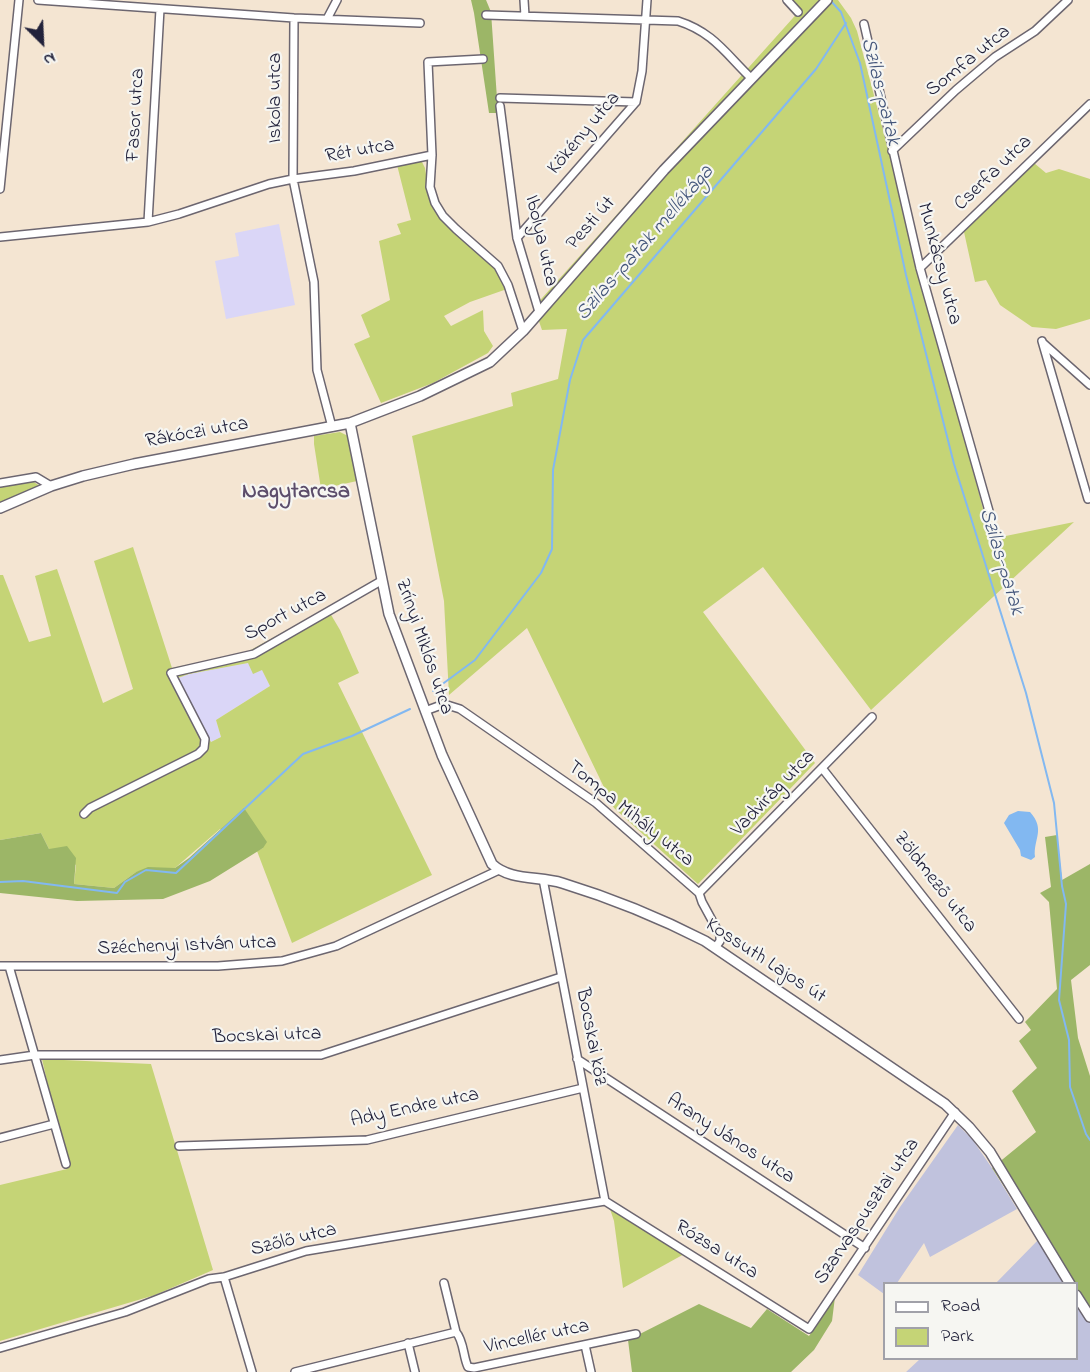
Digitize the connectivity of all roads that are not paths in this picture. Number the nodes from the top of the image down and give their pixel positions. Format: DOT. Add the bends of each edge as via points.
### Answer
graph roads {
  1 [pos="20,0"];
  2 [pos="38,0"];
  3 [pos="337,0"];
  4 [pos="524,0"];
  5 [pos="647,0"];
  6 [pos="787,0"];
  7 [pos="1068,0"];
  8 [pos="824,3"];
  9 [pos="160,9"];
  10 [pos="798,12"];
  11 [pos="486,15"];
  12 [pos="525,16"];
  13 [pos="294,18"];
  14 [pos="327,19"];
  15 [pos="646,21"];
  16 [pos="420,23"];
  17 [pos="864,24"];
  18 [pos="483,59"];
  19 [pos="751,78"];
  20 [pos="636,102"];
  21 [pos="1090,104"];
  22 [pos="892,151"];
  23 [pos="432,155"];
  24 [pos="293,179"];
  25 [pos="0,189"];
  26 [pos="148,222"];
  27 [pos="0,237"];
  28 [pos="518,238"];
  29 [pos="920,268"];
  30 [pos="540,312"];
  31 [pos="523,331"];
  32 [pos="1090,386"];
  33 [pos="350,423"];
  34 [pos="332,427"];
  35 [pos="0,483"];
  36 [pos="51,486"];
  37 [pos="1088,499"];
  38 [pos="0,508"];
  39 [pos="989,511"];
  40 [pos="381,581"];
  41 [pos="424,709"];
  42 [pos="872,717"];
  43 [pos="822,768"];
  44 [pos="84,814"];
  45 [pos="499,870"];
  46 [pos="543,879"];
  47 [pos="699,893"];
  48 [pos="715,948"];
  49 [pos="0,966"];
  50 [pos="9,966"];
  51 [pos="561,977"];
  52 [pos="1019,1019"];
  53 [pos="35,1055"];
  54 [pos="577,1059"];
  55 [pos="0,1060"];
  56 [pos="583,1088"];
  57 [pos="955,1112"];
  58 [pos="54,1124"];
  59 [pos="0,1138"];
  60 [pos="179,1146"];
  61 [pos="66,1164"];
  62 [pos="604,1201"];
  63 [pos="865,1248"];
  64 [pos="224,1277"];
  65 [pos="1069,1282"];
  66 [pos="444,1283"];
  67 [pos="1078,1297"];
  68 [pos="1090,1317"];
  69 [pos="809,1329"];
  70 [pos="456,1332"];
  71 [pos="636,1334"];
  72 [pos="408,1343"];
  73 [pos="585,1345"];
  74 [pos="0,1348"];
  75 [pos="320,1369"];
  76 [pos="252,1372"];
  77 [pos="296,1372"];
  78 [pos="415,1372"];
  79 [pos="591,1372"];
  1 -- 25 [label="street"];
  2 -- 9 [label="street"];
  3 -- 14 [label="street"];
  4 -- 12 [label="street"];
  5 -- 15 [label="street, Kökény utca"];
  6 -- 10 [label="street"];
  7 -- 22 [label="street, Somfa utca" via="1035,31 971,76"];
  8 -- 19 [label="main road, Pesti út"];
  9 -- 13 [label="street"];
  9 -- 26 [label="street, Fasor utca"];
  11 -- 12 [label="street"];
  12 -- 15 [label="street"];
  13 -- 14 [label="street"];
  13 -- 24 [label="street, Iskola utca"];
  14 -- 16 [label="street"];
  15 -- 19 [label="street" via="678,21 696,27"];
  15 -- 20 [label="street, Kökény utca"];
  17 -- 22 [label="street, Munkácsy utca"];
  18 -- 23 [label="street" via="428,62"];
  19 -- 30 [label="main road, Pesti út" via="664,170"];
  20 -- 28 [label="street, Kökény utca"];
  20 -- 28 [label="street, Ibolya utca" via="500,102"];
  21 -- 29 [label="street, Cserfa utca"];
  22 -- 29 [label="street, Munkácsy utca"];
  23 -- 24 [label="street, Rét utca"];
  23 -- 31 [label="street" via="430,187 435,203 443,216 498,266"];
  24 -- 26 [label="street, Rét utca"];
  24 -- 34 [label="street, Iskola utca" via="314,282 317,370"];
  26 -- 27 [label="street, Rét utca"];
  28 -- 30 [label="street, Ibolya utca"];
  29 -- 39 [label="street, Munkácsy utca"];
  30 -- 31 [label="main road, Pesti út"];
  31 -- 33 [label="main road, Pesti út" via="490,362 420,396"];
  32 -- 37 [label="street" via="1042,341"];
  33 -- 34 [label="main road, Rákóczi utca"];
  33 -- 40 [label="main road, Zrínyi Miklós utca"];
  34 -- 36 [label="main road, Rákóczi utca" via="134,464"];
  35 -- 36 [label="street" via="36,477"];
  36 -- 38 [label="main road, Rákóczi utca"];
  40 -- 41 [label="main road, Zrínyi Miklós utca"];
  40 -- 44 [label="street, Sport utca" via="254,654 171,673 205,739 204,748"];
  41 -- 45 [label="main road, Zrínyi Miklós utca" via="486,853"];
  41 -- 47 [label="street, Tompa Mihály utca" via="444,704 481,723 596,803"];
  42 -- 43 [label="street, Vadvirág utca"];
  43 -- 47 [label="street, Vadvirág utca"];
  43 -- 52 [label="street, Zöldmező utca"];
  45 -- 46 [label="main road, Kossuth Lajos út"];
  45 -- 50 [label="street, Széchenyi István utca" via="336,946 290,960 218,966"];
  46 -- 48 [label="main road, Kossuth Lajos út" via="668,922"];
  46 -- 51 [label="street, Bocskai köz"];
  47 -- 48 [label="street, Tompa Mihály utca" via="720,935"];
  48 -- 57 [label="main road, Kossuth Lajos út"];
  49 -- 50 [label="street, Széchenyi István utca"];
  50 -- 53 [label="street"];
  51 -- 53 [label="street, Bocskai utca" via="321,1055"];
  51 -- 54 [label="street, Bocskai köz"];
  53 -- 55 [label="street, Bocskai utca"];
  53 -- 58 [label="street"];
  54 -- 56 [label="street, Bocskai köz"];
  54 -- 63 [label="street, Arany János utca"];
  56 -- 60 [label="street, Ady Endre utca" via="367,1140"];
  56 -- 62 [label="street, Bocskai köz"];
  57 -- 63 [label="street, Szarvaspusztai utca"];
  57 -- 65 [label="main road, Kossuth Lajos út" via="982,1142"];
  58 -- 59 [label="street"];
  58 -- 61 [label="street"];
  62 -- 64 [label="street, Szőlő utca" via="306,1251"];
  62 -- 69 [label="street, Rózsa utca"];
  63 -- 69 [label="street, Szarvaspusztai utca"];
  64 -- 74 [label="street, Szőlő utca" via="209,1279 125,1312"];
  64 -- 76 [label="street"];
  66 -- 70 [label="street"];
  67 -- 68 [label="main road"];
  70 -- 72 [label="street, Vincellér utca"];
  70 -- 73 [label="street, Vincellér utca" via="468,1368"];
  71 -- 73 [label="street, Vincellér utca"];
  72 -- 75 [label="street, Vincellér utca"];
  72 -- 78 [label="street"];
  73 -- 79 [label="street"];
  75 -- 77 [label="street, Vincellér utca"];
}
